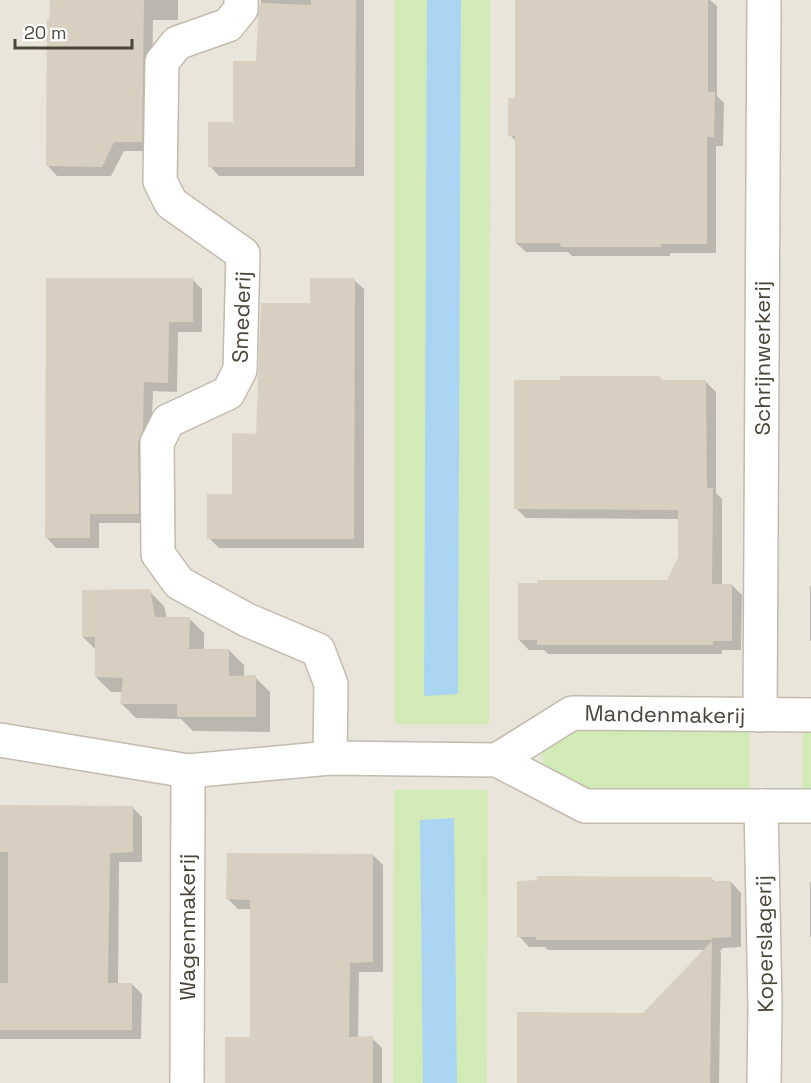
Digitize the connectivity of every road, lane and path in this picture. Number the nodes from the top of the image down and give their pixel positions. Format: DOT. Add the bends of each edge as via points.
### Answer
graph roads {
  1 [pos="241,0"];
  2 [pos="764,0"];
  3 [pos="760,715"];
  4 [pos="811,715"];
  5 [pos="0,740"];
  6 [pos="330,758"];
  7 [pos="497,760"];
  8 [pos="188,771"];
  9 [pos="761,806"];
  10 [pos="811,806"];
  11 [pos="187,1083"];
  12 [pos="764,1083"];
  1 -- 6 [label="street, Smederij" via="241,9 228,25 177,44 162,62 160,181 171,202 243,254 240,370 228,393 168,421 157,443 158,554 179,583 247,620 318,650 331,684"];
  2 -- 3 [label="street, Schrijnwerkerij"];
  3 -- 4 [label="street, Mandenmakerij"];
  3 -- 7 [label="street, Mandenmakerij" via="572,713"];
  5 -- 8 [label="street"];
  6 -- 7 [label="street"];
  6 -- 8 [label="street"];
  7 -- 9 [label="street" via="585,806"];
  8 -- 11 [label="street, Wagenmakerij"];
  9 -- 10 [label="street"];
  9 -- 12 [label="street, Koperslagerij"];
}
